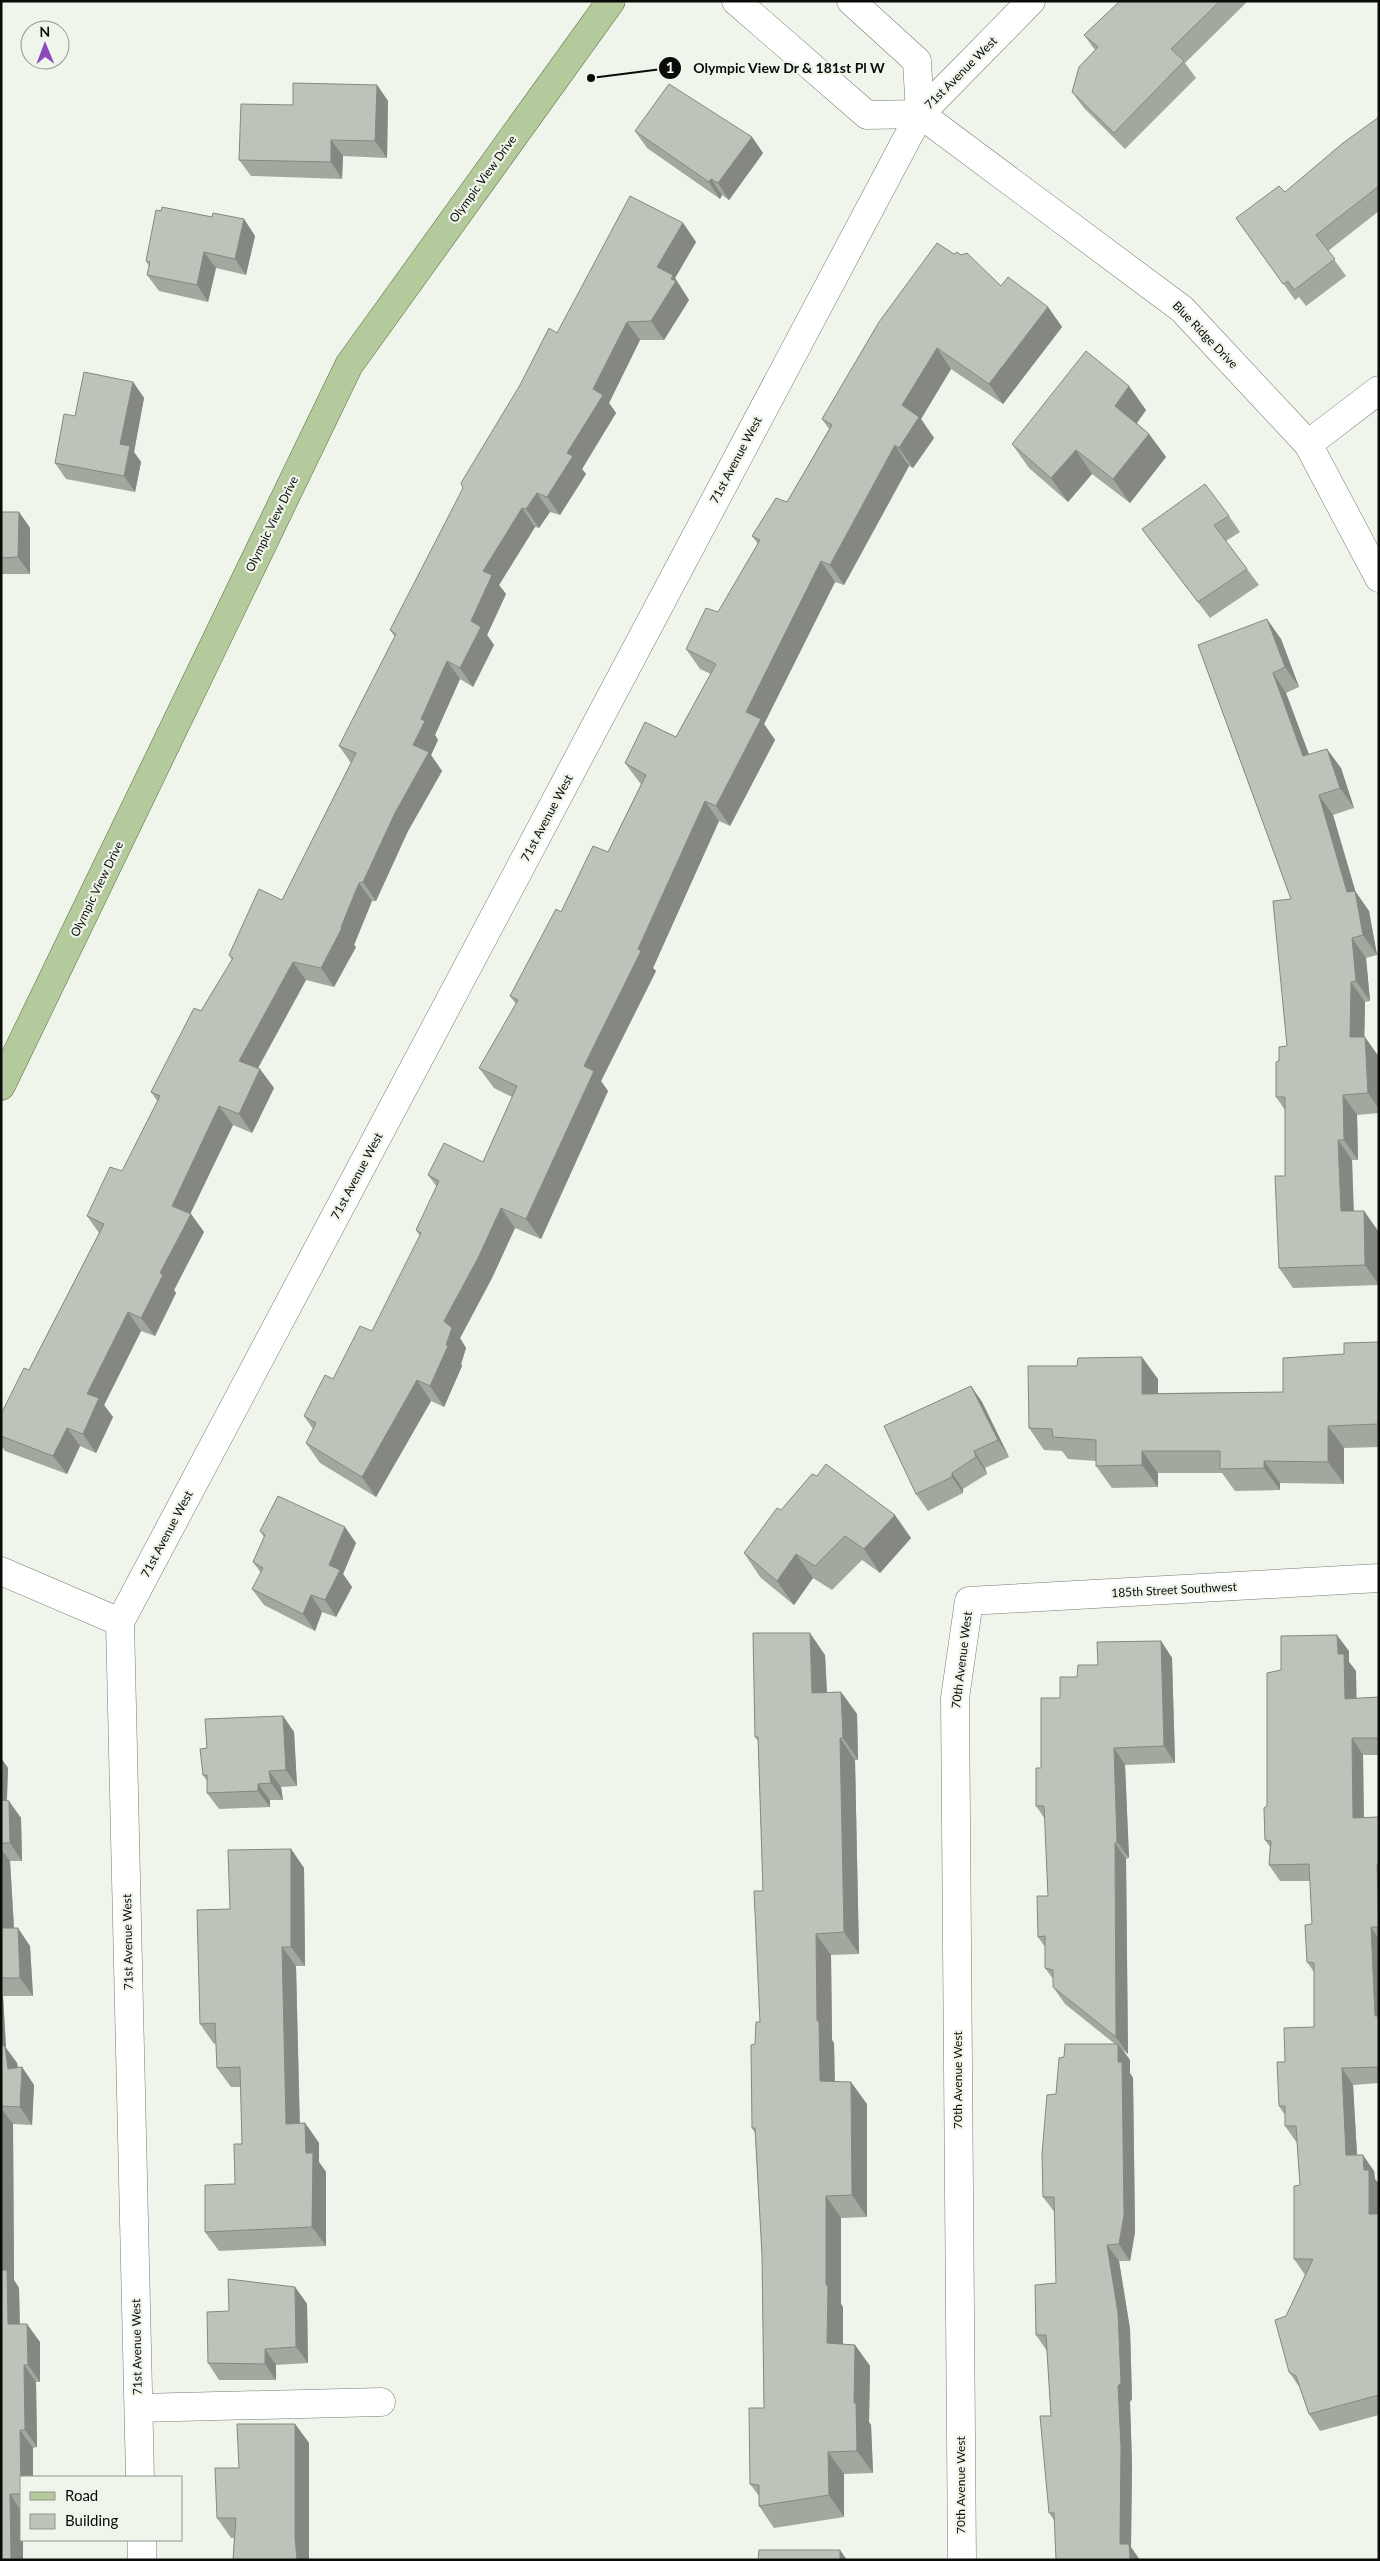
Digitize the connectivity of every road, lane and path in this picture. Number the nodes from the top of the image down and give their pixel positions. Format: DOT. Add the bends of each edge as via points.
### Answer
graph roads {
  1 [pos="610,1"];
  2 [pos="736,1"];
  3 [pos="851,1"];
  4 [pos="1031,1"];
  5 [pos="920,114"];
  6 [pos="1379,390"];
  7 [pos="1308,444"];
  8 [pos="1379,578"];
  9 [pos="1,1086"];
  10 [pos="1,1571"];
  11 [pos="1379,1578"];
  12 [pos="969,1601"];
  13 [pos="120,1622"];
  14 [pos="381,2402"];
  15 [pos="138,2408"];
  16 [pos="140,2476"];
  17 [pos="142,2541"];
  18 [pos="142,2560"];
  19 [pos="962,2560"];
  1 -- 9 [label="main road, Olympic View Drive" via="349,365"];
  2 -- 5 [label="street" via="867,115"];
  3 -- 5 [label="street" via="917,61"];
  4 -- 5 [label="street, 71st Avenue West"];
  5 -- 7 [label="street, Blue Ridge Drive" via="1182,308"];
  5 -- 13 [label="street, 71st Avenue West"];
  6 -- 7 [label="street"];
  7 -- 8 [label="street, Blue Ridge Drive"];
  10 -- 13 [label="street"];
  11 -- 12 [label="street, 185th Street Southwest"];
  12 -- 19 [label="street, 70th Avenue West" via="955,1698"];
  13 -- 15 [label="street, 71st Avenue West"];
  14 -- 15 [label="street"];
  15 -- 16 [label="street, 71st Avenue West"];
  17 -- 18 [label="street"];
}
